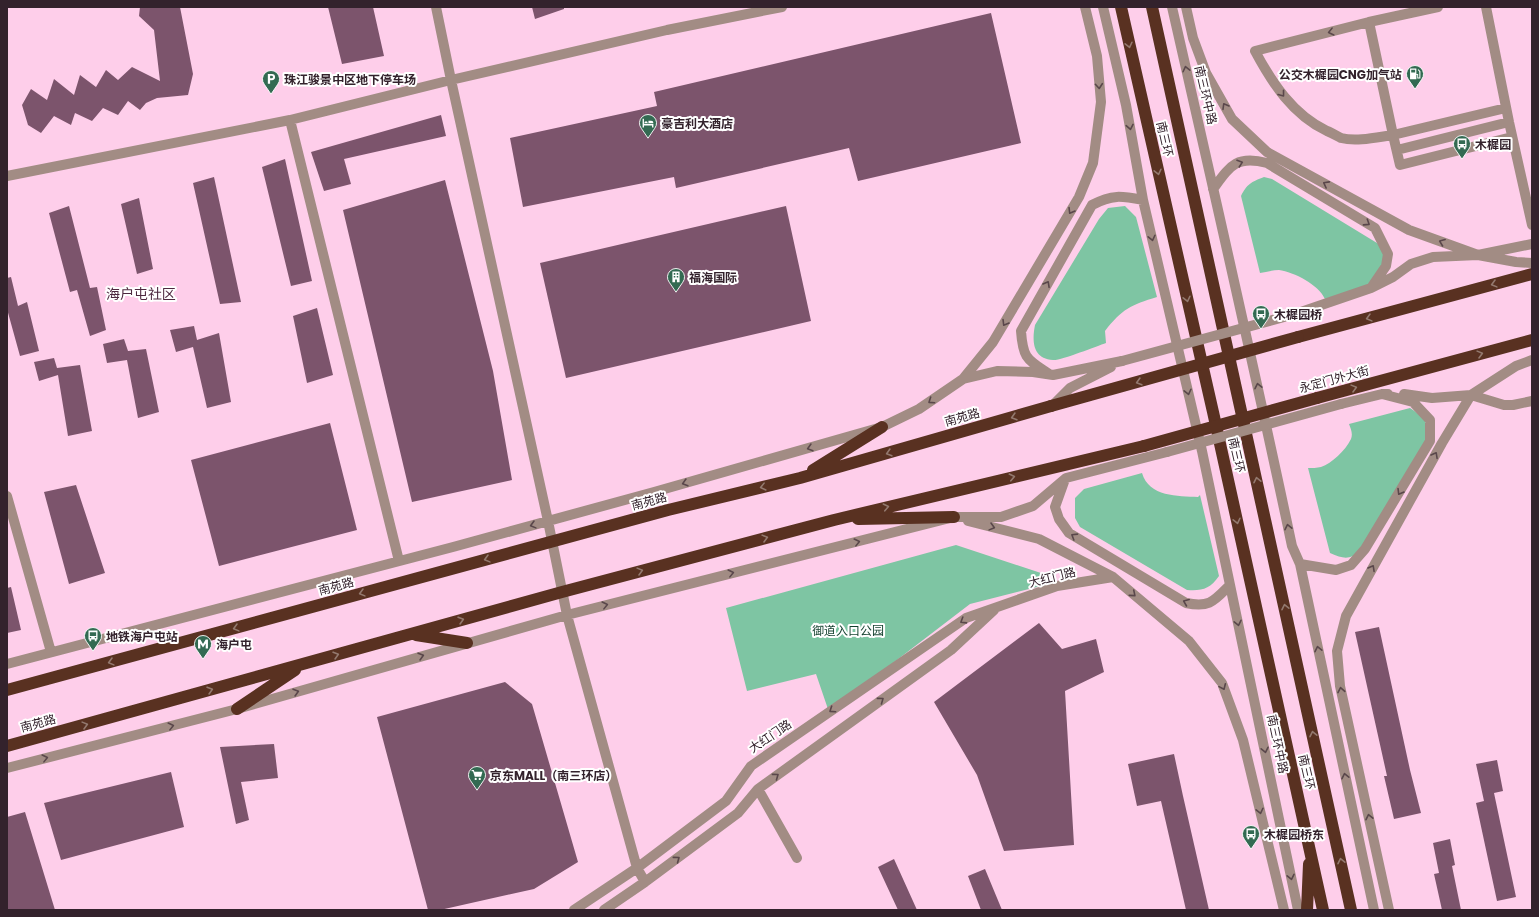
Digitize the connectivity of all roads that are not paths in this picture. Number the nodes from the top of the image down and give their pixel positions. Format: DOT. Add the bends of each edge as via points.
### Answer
graph roads {
  1 [pos="436,7"];
  2 [pos="782,7"];
  3 [pos="1085,7"];
  4 [pos="1103,7"];
  5 [pos="1121,7"];
  6 [pos="1152,7"];
  7 [pos="1172,7"];
  8 [pos="1186,7"];
  9 [pos="1438,7"];
  10 [pos="1486,7"];
  11 [pos="1369,22"];
  12 [pos="451,80"];
  13 [pos="1506,108"];
  14 [pos="290,120"];
  15 [pos="1509,122"];
  16 [pos="1393,135"];
  17 [pos="1512,137"];
  18 [pos="1397,150"];
  19 [pos="7,176"];
  20 [pos="1213,189"];
  21 [pos="1143,200"];
  22 [pos="1532,225"];
  23 [pos="1532,244"];
  24 [pos="1478,256"];
  25 [pos="1532,263"];
  26 [pos="1532,274"];
  27 [pos="1371,288"];
  28 [pos="1532,340"];
  29 [pos="1532,360"];
  30 [pos="1122,361"];
  31 [pos="1049,374"];
  32 [pos="963,379"];
  33 [pos="1382,394"];
  34 [pos="1471,395"];
  35 [pos="1532,401"];
  36 [pos="1051,406"];
  37 [pos="882,427"];
  38 [pos="1144,446"];
  39 [pos="800,478"];
  40 [pos="1066,478"];
  41 [pos="7,496"];
  42 [pos="954,517"];
  43 [pos="834,520"];
  44 [pos="548,521"];
  45 [pos="552,542"];
  46 [pos="399,561"];
  47 [pos="1300,564"];
  48 [pos="1113,577"];
  49 [pos="1230,585"];
  50 [pos="562,592"];
  51 [pos="999,606"];
  52 [pos="567,614"];
  53 [pos="411,634"];
  54 [pos="467,643"];
  55 [pos="51,652"];
  56 [pos="7,664"];
  57 [pos="304,664"];
  58 [pos="7,690"];
  59 [pos="237,709"];
  60 [pos="7,746"];
  61 [pos="7,768"];
  62 [pos="758,789"];
  63 [pos="1309,844"];
  64 [pos="797,858"];
  65 [pos="637,868"];
  66 [pos="645,882"];
  67 [pos="1351,906"];
  68 [pos="574,910"];
  69 [pos="604,910"];
  70 [pos="1284,910"];
  71 [pos="1298,910"];
  72 [pos="1307,910"];
  73 [pos="1323,910"];
  74 [pos="1374,910"];
  75 [pos="1389,910"];
  1 -- 12 [label="street"];
  2 -- 12 [label="street" via="667,30"];
  3 -- 32 [label="street, one-way" via="1097,56 1100,102 1093,163 1079,197 993,342"];
  4 -- 21 [label="street, 南三环中路, one-way" via="1126,105"];
  5 -- 63 [label="highway, 南三环, one-way"];
  67 -- 6 [label="highway, 南三环, one-way"];
  20 -- 7 [label="street, 南三环中路, one-way"];
  24 -- 8 [label="street, one-way" via="1409,230 1267,152 1232,119 1206,73 1193,38"];
  9 -- 11 [label="street"];
  10 -- 13 [label="street"];
  11 -- 16 [label="street"];
  11 -- 16 [label="street, one-way" via="1255,51 1268,76 1285,99 1314,125 1342,138 1368,139"];
  12 -- 14 [label="street"];
  12 -- 44 [label="street"];
  13 -- 15 [label="street"];
  13 -- 16 [label="street"];
  14 -- 19 [label="street"];
  14 -- 46 [label="street"];
  15 -- 17 [label="street"];
  15 -- 18 [label="street"];
  16 -- 18 [label="street"];
  17 -- 18 [label="street" via="1400,165"];
  17 -- 22 [label="street"];
  20 -- 27 [label="street, one-way" via="1228,168 1240,161 1254,160 1267,163 1375,228 1388,254 1386,266"];
  47 -- 20 [label="street, 南三环中路, one-way" via="1292,546"];
  31 -- 21 [label="street, one-way" via="1028,359 1022,349 1021,331 1092,205 1109,197"];
  21 -- 49 [label="street, 南三环中路, one-way"];
  23 -- 24 [label="street"];
  24 -- 25 [label="street"];
  24 -- 27 [label="street" via="1433,257 1411,264"];
  26 -- 36 [label="highway, 南苑路, one-way, bridge"];
  27 -- 30 [label="street, bridge" via="1295,314"];
  38 -- 28 [label="highway, 永定门外大街, one-way, bridge"];
  29 -- 34 [label="street" via="1516,366"];
  30 -- 31 [label="street"];
  30 -- 36 [label="street" via="1070,388"];
  31 -- 32 [label="street" via="997,371"];
  32 -- 37 [label="street, one-way" via="919,409"];
  33 -- 34 [label="street" via="1432,398"];
  33 -- 40 [label="street, bridge"];
  33 -- 47 [label="street, one-way" via="1413,402 1430,420 1430,441 1365,549 1351,565 1336,570"];
  34 -- 35 [label="street" via="1504,405"];
  75 -- 34 [label="street, one-way" via="1340,686 1337,651 1346,616"];
  36 -- 39 [label="highway, 南苑路, one-way"];
  37 -- 39 [label="highway"];
  37 -- 44 [label="street, one-way"];
  43 -- 38 [label="highway, 南苑路, one-way"];
  39 -- 45 [label="highway, 南苑路, one-way"];
  40 -- 42 [label="street" via="1033,506 1001,517"];
  49 -- 40 [label="street, one-way" via="1206,605 1186,603 1069,533 1059,519 1055,507"];
  41 -- 55 [label="street"];
  42 -- 43 [label="highway"];
  42 -- 48 [label="street, one-way" via="1039,539"];
  52 -- 42 [label="street, one-way"];
  50 -- 43 [label="highway, 南苑路, one-way"];
  44 -- 45 [label="street"];
  44 -- 46 [label="street, one-way"];
  45 -- 50 [label="street"];
  45 -- 58 [label="highway, 南苑路, one-way"];
  46 -- 55 [label="street"];
  74 -- 47 [label="street, 南三环中路, one-way"];
  48 -- 51 [label="street, 大红门路" via="1057,586"];
  48 -- 70 [label="street, one-way" via="1189,641 1222,683 1243,740"];
  49 -- 71 [label="street, 南三环中路, one-way"];
  50 -- 52 [label="street"];
  53 -- 50 [label="highway, 南苑路, one-way"];
  62 -- 51 [label="street, 大红门路, one-way" via="951,650"];
  51 -- 65 [label="street, 大红门路, one-way" via="966,618 751,766 726,801"];
  52 -- 54 [label="street"];
  52 -- 65 [label="street"];
  53 -- 54 [label="highway"];
  57 -- 53 [label="highway, 南苑路, one-way"];
  59 -- 54 [label="street, one-way"];
  55 -- 56 [label="street"];
  57 -- 59 [label="highway"];
  60 -- 57 [label="highway, 南苑路, one-way"];
  61 -- 59 [label="street, one-way"];
  62 -- 64 [label="street"];
  66 -- 62 [label="street, 大红门路, one-way" via="738,813"];
  63 -- 72 [label="highway"];
  63 -- 73 [label="highway, 南三环"];
  65 -- 66 [label="street"];
  65 -- 68 [label="street, 大红门路"];
  66 -- 69 [label="street, 大红门路"];
}
